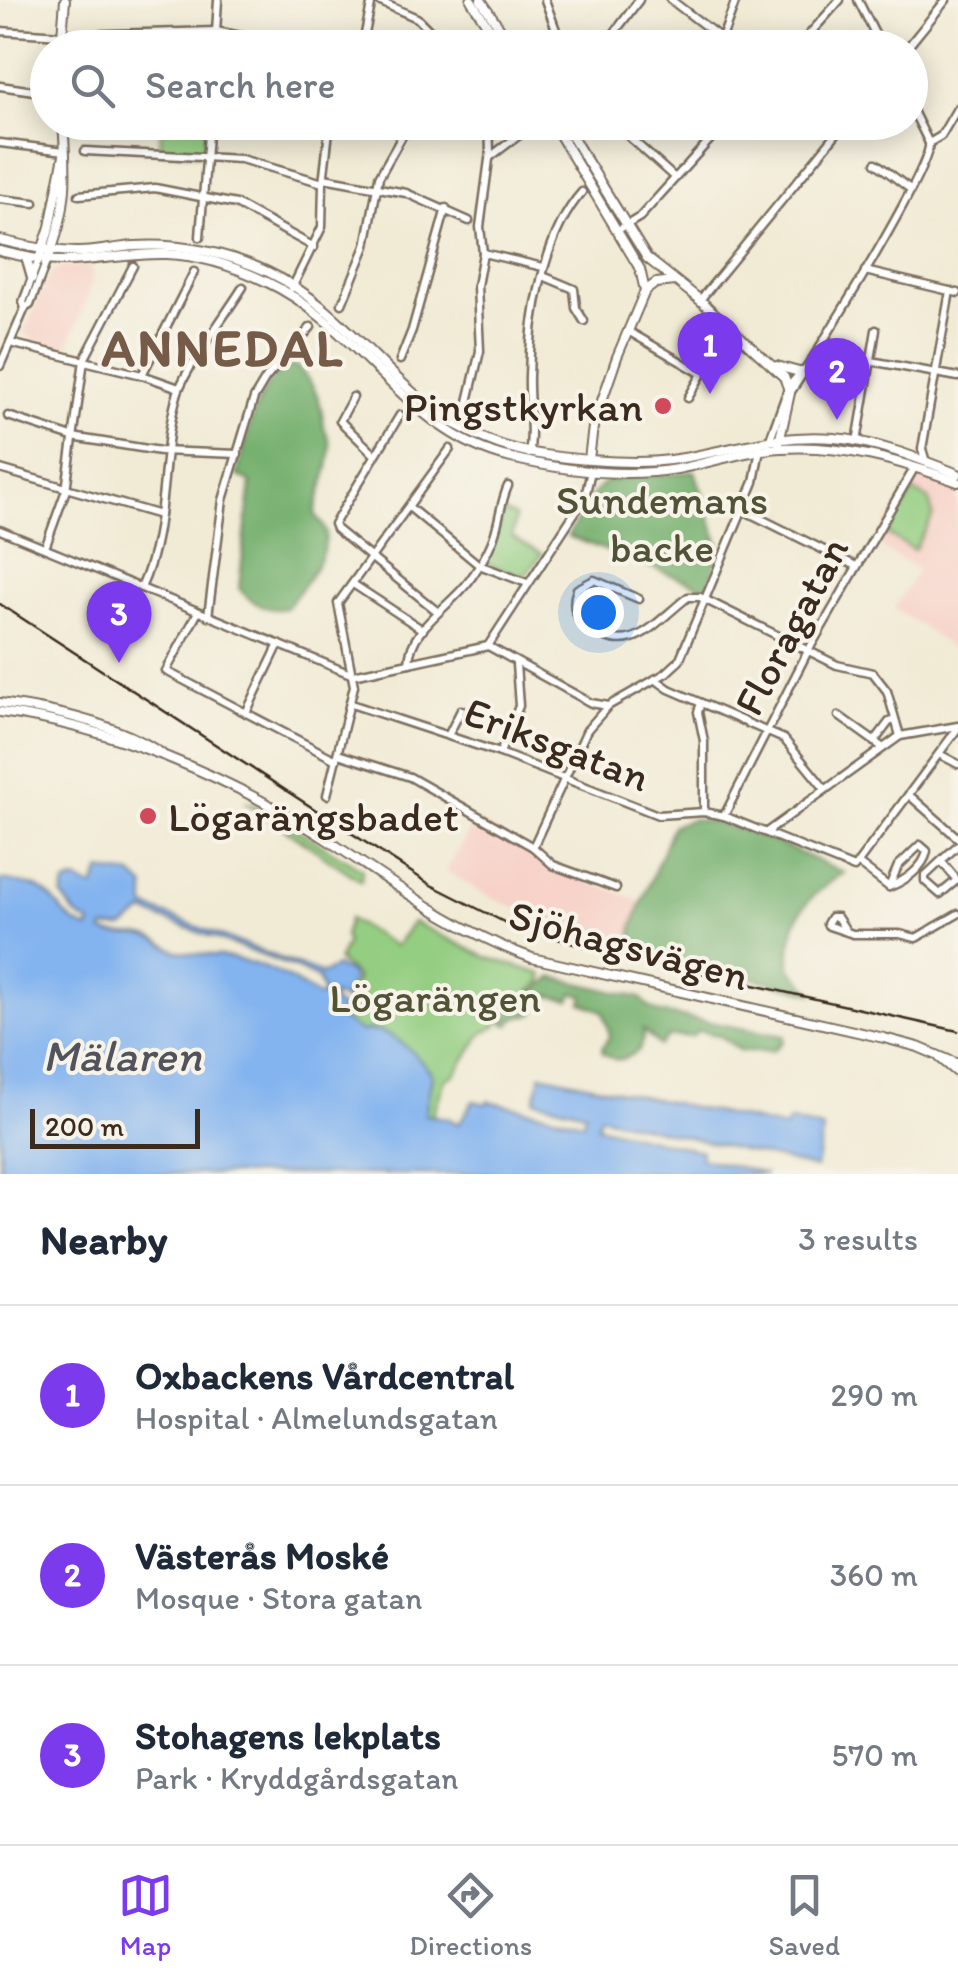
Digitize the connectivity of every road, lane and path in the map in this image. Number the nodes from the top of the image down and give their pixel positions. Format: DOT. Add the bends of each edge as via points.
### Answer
graph roads {
  1 [pos="65,0"];
  2 [pos="218,0"];
  3 [pos="374,0"];
  4 [pos="471,0"];
  5 [pos="481,0"];
  6 [pos="546,0"];
  7 [pos="639,0"];
  8 [pos="670,0"];
  9 [pos="736,0"];
  10 [pos="840,0"];
  11 [pos="858,0"];
  12 [pos="946,0"];
  13 [pos="0,30"];
  14 [pos="62,30"];
  15 [pos="216,30"];
  16 [pos="366,30"];
  17 [pos="429,30"];
  18 [pos="490,30"];
  19 [pos="501,30"];
  20 [pos="556,30"];
  21 [pos="616,30"];
  22 [pos="711,30"];
  23 [pos="725,30"];
  24 [pos="813,30"];
  25 [pos="873,30"];
  26 [pos="922,30"];
  27 [pos="30,32"];
  28 [pos="0,86"];
  29 [pos="30,90"];
  30 [pos="958,108"];
  31 [pos="64,140"];
  32 [pos="208,140"];
  33 [pos="328,140"];
  34 [pos="401,140"];
  35 [pos="490,140"];
  36 [pos="506,140"];
  37 [pos="511,140"];
  38 [pos="564,140"];
  39 [pos="572,140"];
  40 [pos="633,140"];
  41 [pos="710,140"];
  42 [pos="831,140"];
  43 [pos="508,142"];
  44 [pos="929,142"];
  45 [pos="0,144"];
  46 [pos="65,151"];
  47 [pos="85,151"];
  48 [pos="207,156"];
  49 [pos="489,158"];
  50 [pos="876,164"];
  51 [pos="675,178"];
  52 [pos="323,180"];
  53 [pos="377,186"];
  54 [pos="910,190"];
  55 [pos="582,192"];
  56 [pos="79,195"];
  57 [pos="204,197"];
  58 [pos="0,199"];
  59 [pos="34,203"];
  60 [pos="446,208"];
  61 [pos="470,221"];
  62 [pos="50,228"];
  63 [pos="621,228"];
  64 [pos="200,237"];
  65 [pos="0,240"];
  66 [pos="28,246"];
  67 [pos="314,247"];
  68 [pos="0,250"];
  69 [pos="482,253"];
  70 [pos="46,254"];
  71 [pos="26,257"];
  72 [pos="134,266"];
  73 [pos="543,267"];
  74 [pos="866,271"];
  75 [pos="194,272"];
  76 [pos="543,276"];
  77 [pos="32,278"];
  78 [pos="674,281"];
  79 [pos="244,287"];
  80 [pos="291,290"];
  81 [pos="644,291"];
  82 [pos="954,292"];
  83 [pos="700,300"];
  84 [pos="342,304"];
  85 [pos="25,308"];
  86 [pos="584,321"];
  87 [pos="311,328"];
  88 [pos="876,330"];
  89 [pos="628,331"];
  90 [pos="10,343"];
  91 [pos="84,360"];
  92 [pos="400,360"];
  93 [pos="769,361"];
  94 [pos="871,362"];
  95 [pos="0,366"];
  96 [pos="803,370"];
  97 [pos="936,373"];
  98 [pos="142,375"];
  99 [pos="958,377"];
  100 [pos="179,388"];
  101 [pos="790,390"];
  102 [pos="353,397"];
  103 [pos="688,398"];
  104 [pos="8,416"];
  105 [pos="400,416"];
  106 [pos="783,420"];
  107 [pos="462,428"];
  108 [pos="72,436"];
  109 [pos="803,438"];
  110 [pos="458,439"];
  111 [pos="857,442"];
  112 [pos="770,444"];
  113 [pos="450,449"];
  114 [pos="169,452"];
  115 [pos="238,454"];
  116 [pos="375,454"];
  117 [pos="528,457"];
  118 [pos="589,458"];
  119 [pos="927,463"];
  120 [pos="914,467"];
  121 [pos="0,469"];
  122 [pos="591,470"];
  123 [pos="958,474"];
  124 [pos="958,482"];
  125 [pos="508,486"];
  126 [pos="66,490"];
  127 [pos="409,507"];
  128 [pos="743,510"];
  129 [pos="160,515"];
  130 [pos="0,530"];
  131 [pos="46,548"];
  132 [pos="370,557"];
  133 [pos="479,565"];
  134 [pos="856,566"];
  135 [pos="527,583"];
  136 [pos="352,584"];
  137 [pos="141,588"];
  138 [pos="639,599"];
  139 [pos="706,600"];
  140 [pos="198,612"];
  141 [pos="438,612"];
  142 [pos="208,616"];
  143 [pos="423,630"];
  144 [pos="279,644"];
  145 [pos="488,646"];
  146 [pos="808,651"];
  147 [pos="409,663"];
  148 [pos="516,664"];
  149 [pos="354,674"];
  150 [pos="655,678"];
  151 [pos="701,703"];
  152 [pos="351,704"];
  153 [pos="608,706"];
  154 [pos="0,708"];
  155 [pos="461,710"];
  156 [pos="246,713"];
  157 [pos="56,714"];
  158 [pos="839,716"];
  159 [pos="33,718"];
  160 [pos="895,720"];
  161 [pos="958,727"];
  162 [pos="767,732"];
  163 [pos="449,734"];
  164 [pos="900,736"];
  165 [pos="874,742"];
  166 [pos="882,748"];
  167 [pos="500,753"];
  168 [pos="939,754"];
  169 [pos="337,757"];
  170 [pos="169,758"];
  171 [pos="958,764"];
  172 [pos="564,777"];
  173 [pos="825,789"];
  174 [pos="327,795"];
  175 [pos="909,795"];
  176 [pos="704,812"];
  177 [pos="724,816"];
  178 [pos="766,832"];
  179 [pos="958,842"];
  180 [pos="533,848"];
  181 [pos="942,862"];
  182 [pos="856,866"];
  183 [pos="890,887"];
  184 [pos="616,888"];
  185 [pos="958,914"];
  186 [pos="847,932"];
  187 [pos="937,1055"];
  188 [pos="958,1064"];
  189 [pos="958,1074"];
  1 -- 14 [label="main road"];
  2 -- 15 [label="street"];
  3 -- 16 [label="street"];
  3 -- 17 [label="street"];
  4 -- 18 [label="main road"];
  5 -- 19 [label="main road"];
  6 -- 20 [label="street"];
  7 -- 21 [label="street"];
  8 -- 22 [label="street"];
  9 -- 23 [label="street"];
  10 -- 24 [label="street"];
  11 -- 25 [label="street"];
  12 -- 26 [label="street"];
  13 -- 27 [label="street"];
  28 -- 29 [label="street"];
  30 -- 44 [label="street" via="941,136"];
  31 -- 46 [label="main road"];
  32 -- 48 [label="street"];
  33 -- 52 [label="street"];
  34 -- 53 [label="street"];
  35 -- 49 [label="street"];
  36 -- 43 [label="street"];
  37 -- 43 [label="street"];
  38 -- 63 [label="main road"];
  39 -- 63 [label="main road"];
  40 -- 51 [label="street"];
  41 -- 51 [label="street"];
  42 -- 83 [label="street"];
  43 -- 49 [label="street"];
  44 -- 54 [label="street"];
  45 -- 46 [label="street"];
  46 -- 62 [label="main road"];
  46 -- 70 [label="main road" via="66,194"];
  47 -- 48 [label="street"];
  48 -- 52 [label="street"];
  48 -- 57 [label="street"];
  49 -- 69 [label="street"];
  50 -- 54 [label="street"];
  51 -- 63 [label="street"];
  52 -- 53 [label="street"];
  52 -- 67 [label="street" via="322,227"];
  53 -- 60 [label="street"];
  53 -- 84 [label="street" via="366,246"];
  54 -- 74 [label="street"];
  55 -- 73 [label="street"];
  56 -- 57 [label="street" via="155,188"];
  57 -- 64 [label="street"];
  57 -- 67 [label="street" via="242,206"];
  58 -- 59 [label="street"];
  60 -- 61 [label="street"];
  60 -- 92 [label="street"];
  62 -- 66 [label="main road"];
  62 -- 70 [label="main road"];
  63 -- 78 [label="main road"];
  63 -- 81 [label="main road"];
  65 -- 66 [label="main road"];
  66 -- 70 [label="main road"];
  67 -- 80 [label="street"];
  68 -- 70 [label="main road"];
  68 -- 71 [label="main road"];
  69 -- 73 [label="street"];
  69 -- 107 [label="street" via="480,352"];
  70 -- 71 [label="main road"];
  70 -- 77 [label="street"];
  70 -- 80 [label="main road" via="198,257"];
  70 -- 80 [label="main road" via="136,246 199,250 246,263"];
  70 -- 85 [label="street"];
  71 -- 77 [label="main road"];
  72 -- 91 [label="street"];
  73 -- 76 [label="street"];
  74 -- 82 [label="street"];
  74 -- 96 [label="street"];
  75 -- 98 [label="street"];
  76 -- 86 [label="street" via="576,291"];
  76 -- 117 [label="street" via="530,363"];
  77 -- 85 [label="street"];
  78 -- 81 [label="main road"];
  78 -- 83 [label="main road"];
  79 -- 100 [label="street"];
  80 -- 107 [label="main road"];
  80 -- 110 [label="main road"];
  81 -- 89 [label="main road"];
  82 -- 97 [label="street"];
  83 -- 93 [label="main road"];
  85 -- 90 [label="street"];
  87 -- 115 [label="street" via="260,385"];
  88 -- 94 [label="street"];
  89 -- 103 [label="street" via="702,374"];
  89 -- 118 [label="main road"];
  90 -- 91 [label="street"];
  90 -- 95 [label="street"];
  91 -- 98 [label="street"];
  91 -- 108 [label="street"];
  93 -- 96 [label="main road"];
  93 -- 101 [label="main road"];
  94 -- 97 [label="street"];
  94 -- 111 [label="street"];
  96 -- 101 [label="street"];
  97 -- 99 [label="street"];
  97 -- 119 [label="street" via="922,449"];
  98 -- 100 [label="street"];
  100 -- 114 [label="street"];
  101 -- 106 [label="main road"];
  101 -- 112 [label="street"];
  102 -- 116 [label="street" via="340,422"];
  104 -- 108 [label="street"];
  105 -- 116 [label="street"];
  106 -- 109 [label="main road"];
  106 -- 112 [label="main road"];
  107 -- 110 [label="street"];
  107 -- 117 [label="main road"];
  108 -- 114 [label="street"];
  108 -- 126 [label="street"];
  109 -- 111 [label="main road"];
  109 -- 112 [label="main road"];
  110 -- 117 [label="main road" via="489,453"];
  111 -- 119 [label="main road"];
  112 -- 118 [label="main road" via="659,461"];
  112 -- 120 [label="main road" via="840,448"];
  112 -- 122 [label="main road" via="663,471"];
  112 -- 128 [label="street"];
  113 -- 127 [label="street"];
  114 -- 115 [label="street"];
  114 -- 129 [label="street"];
  115 -- 142 [label="street" via="223,500"];
  116 -- 132 [label="street" via="334,524"];
  117 -- 118 [label="main road"];
  117 -- 122 [label="main road"];
  118 -- 122 [label="main road"];
  119 -- 123 [label="main road"];
  120 -- 124 [label="main road"];
  120 -- 134 [label="street, Floragatan"];
  121 -- 126 [label="street"];
  122 -- 135 [label="street" via="584,497"];
  125 -- 133 [label="street"];
  126 -- 129 [label="street"];
  126 -- 131 [label="street"];
  127 -- 132 [label="street"];
  127 -- 133 [label="street"];
  128 -- 134 [label="street"];
  128 -- 139 [label="street"];
  129 -- 137 [label="street"];
  130 -- 131 [label="street"];
  131 -- 137 [label="street"];
  132 -- 136 [label="street"];
  132 -- 141 [label="street"];
  133 -- 135 [label="street"];
  133 -- 141 [label="street"];
  134 -- 146 [label="street, Floragatan"];
  135 -- 145 [label="street"];
  136 -- 143 [label="street"];
  136 -- 149 [label="street" via="337,608"];
  137 -- 140 [label="street"];
  138 -- 139 [label="street" via="594,580 577,589 573,605 591,629 627,642 688,597"];
  139 -- 146 [label="street"];
  139 -- 150 [label="street" via="680,661"];
  140 -- 142 [label="street"];
  140 -- 156 [label="street" via="166,671"];
  141 -- 143 [label="street"];
  142 -- 144 [label="street"];
  143 -- 147 [label="street"];
  144 -- 149 [label="street"];
  144 -- 156 [label="street"];
  145 -- 147 [label="street"];
  145 -- 148 [label="street"];
  146 -- 160 [label="street" via="873,673 888,691"];
  146 -- 162 [label="street, Floragatan"];
  147 -- 149 [label="street"];
  148 -- 153 [label="street"];
  148 -- 167 [label="street" via="519,706"];
  149 -- 152 [label="street"];
  150 -- 151 [label="street"];
  150 -- 153 [label="street"];
  151 -- 162 [label="street"];
  151 -- 176 [label="street"];
  152 -- 163 [label="street, Eriksgatan"];
  152 -- 169 [label="street"];
  153 -- 172 [label="street" via="587,730"];
  154 -- 157 [label="main road, Sjöhagsvägen"];
  154 -- 159 [label="main road, Sjöhagsvägen"];
  155 -- 163 [label="street"];
  156 -- 169 [label="street"];
  157 -- 159 [label="main road"];
  157 -- 170 [label="main road, Sjöhagsvägen" via="130,737"];
  158 -- 165 [label="street"];
  159 -- 170 [label="main road, Sjöhagsvägen"];
  160 -- 164 [label="street"];
  160 -- 165 [label="street"];
  161 -- 164 [label="street"];
  161 -- 168 [label="street"];
  162 -- 173 [label="street" via="784,739"];
  162 -- 177 [label="street, Floragatan"];
  163 -- 167 [label="street, Eriksgatan"];
  164 -- 166 [label="street"];
  165 -- 166 [label="street"];
  166 -- 173 [label="street"];
  167 -- 172 [label="street, Eriksgatan"];
  168 -- 171 [label="street"];
  168 -- 175 [label="street"];
  169 -- 174 [label="street"];
  169 -- 180 [label="street" via="410,777"];
  170 -- 187 [label="main road, Sjöhagsvägen" via="260,799 454,923 509,950"];
  172 -- 176 [label="street, Eriksgatan" via="658,816"];
  172 -- 180 [label="street"];
  173 -- 178 [label="street"];
  175 -- 179 [label="street"];
  175 -- 182 [label="street"];
  176 -- 177 [label="street, Eriksgatan"];
  177 -- 178 [label="street, Eriksgatan"];
  178 -- 182 [label="street, Eriksgatan"];
  179 -- 181 [label="street"];
  180 -- 184 [label="street" via="553,866"];
  181 -- 181 [label="street" via="957,880 940,894 924,879"];
  182 -- 183 [label="street, Eriksgatan"];
  183 -- 183 [label="street" via="902,861 924,847 928,854 921,865"];
  185 -- 186 [label="street" via="920,937"];
  187 -- 188 [label="main road, Sjöhagsvägen"];
  187 -- 189 [label="main road"];
}
